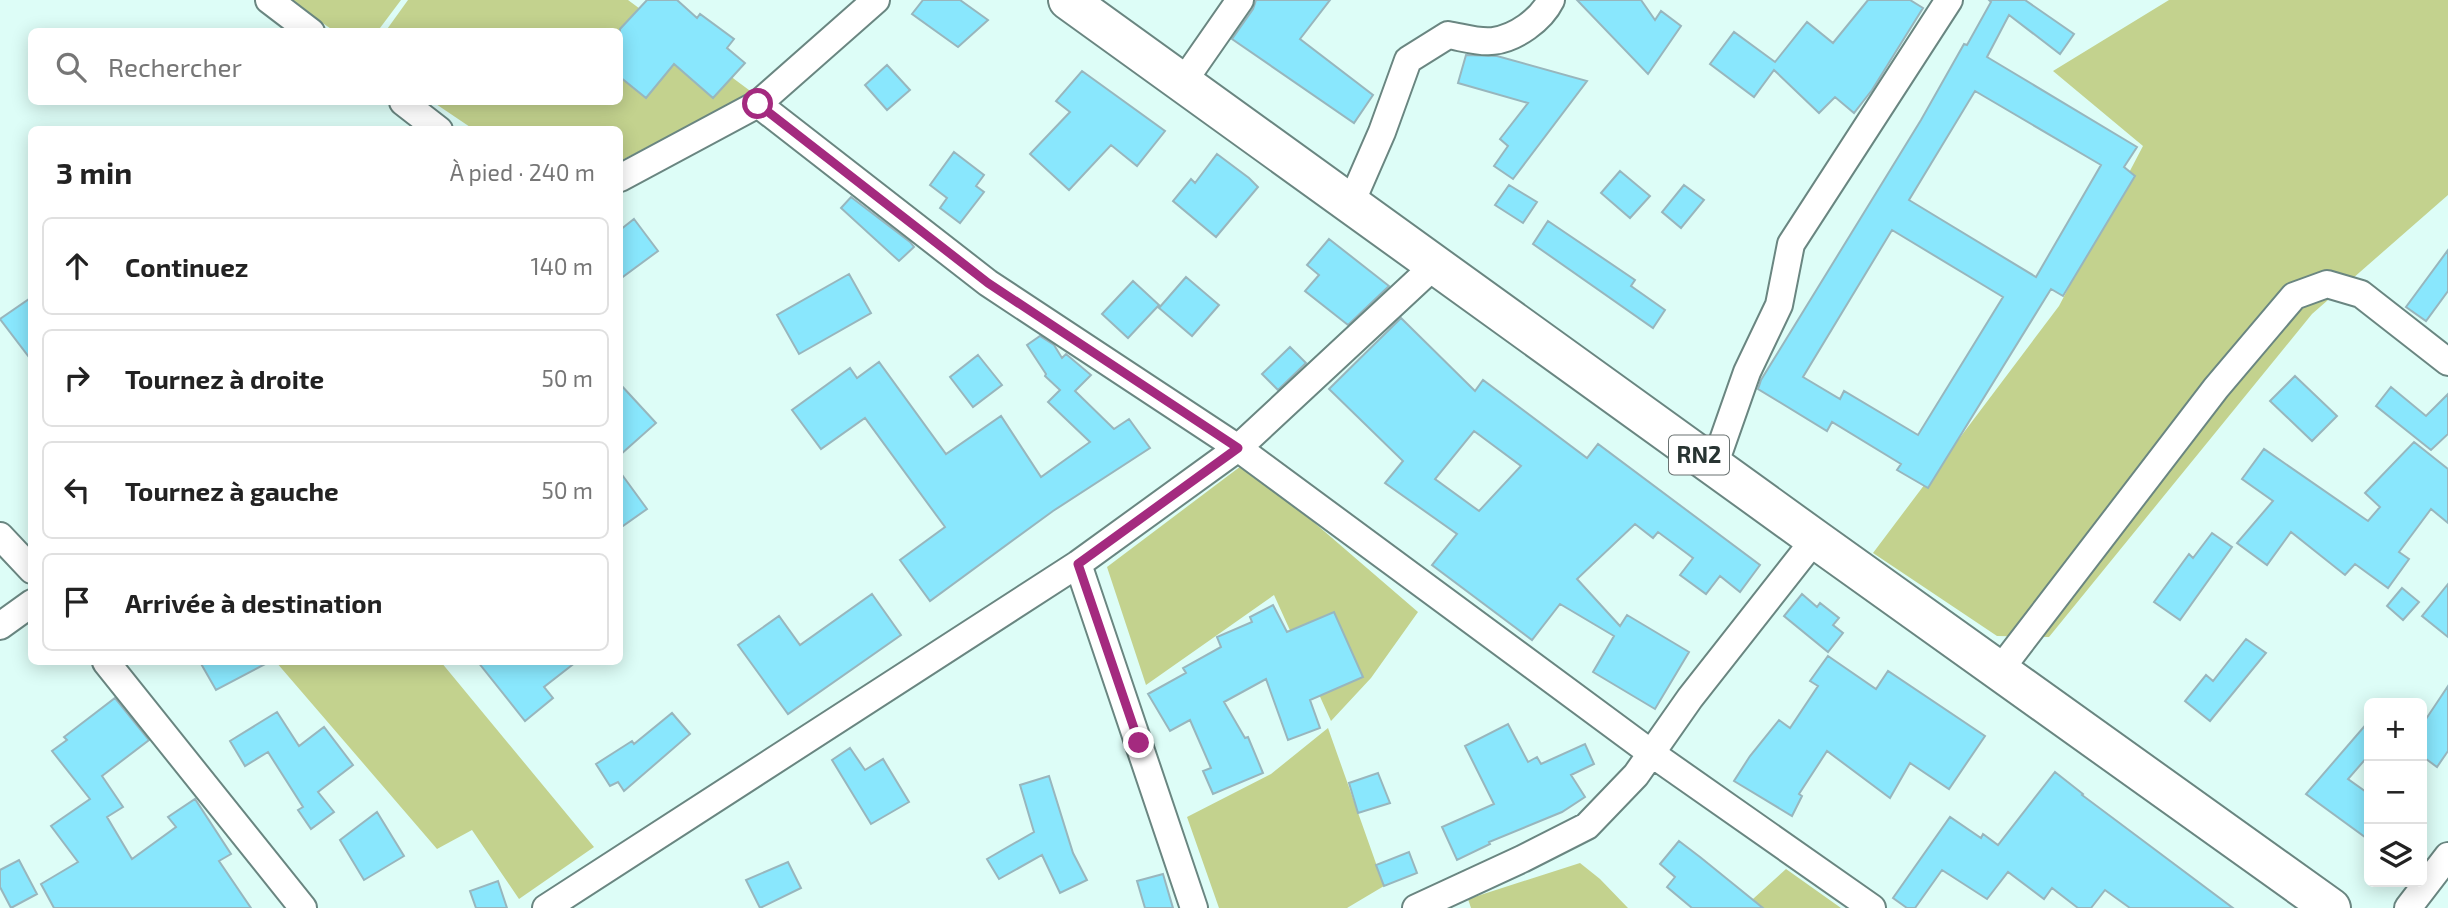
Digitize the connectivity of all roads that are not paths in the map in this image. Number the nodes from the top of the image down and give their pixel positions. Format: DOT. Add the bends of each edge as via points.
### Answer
graph roads {
  1 [pos="268,0"];
  2 [pos="876,0"];
  3 [pos="1068,0"];
  4 [pos="1240,0"];
  5 [pos="1551,0"];
  6 [pos="1942,3"];
  7 [pos="306,28"];
  8 [pos="1183,82"];
  9 [pos="758,104"];
  10 [pos="407,105"];
  11 [pos="434,126"];
  12 [pos="623,176"];
  13 [pos="1351,203"];
  14 [pos="1436,264"];
  15 [pos="2448,362"];
  16 [pos="1238,448"];
  17 [pos="1714,466"];
  18 [pos="0,536"];
  19 [pos="1815,539"];
  20 [pos="1078,564"];
  21 [pos="28,566"];
  22 [pos="28,606"];
  23 [pos="0,626"];
  24 [pos="108,665"];
  25 [pos="1999,671"];
  26 [pos="1651,753"];
  27 [pos="2448,856"];
  28 [pos="303,908"];
  29 [pos="546,908"];
  30 [pos="1194,908"];
  31 [pos="1416,908"];
  32 [pos="1872,908"];
  33 [pos="2331,908"];
  34 [pos="2408,908"];
  1 -- 7 [label="street"];
  2 -- 9 [label="street"];
  3 -- 8 [label="highway, RN2"];
  4 -- 8 [label="street"];
  5 -- 13 [label="street" via="1545,12 1520,31 1492,42 1448,35 1408,60"];
  6 -- 17 [label="street" via="1791,244 1779,304 1747,372"];
  8 -- 13 [label="highway, RN2"];
  9 -- 12 [label="street"];
  9 -- 16 [label="street" via="988,283"];
  10 -- 11 [label="street"];
  13 -- 14 [label="highway, RN2"];
  14 -- 16 [label="street"];
  14 -- 17 [label="highway, RN2"];
  15 -- 25 [label="street" via="2361,294 2327,284 2294,296 2216,388"];
  16 -- 20 [label="street"];
  16 -- 26 [label="street"];
  17 -- 19 [label="highway, RN2"];
  18 -- 21 [label="street"];
  19 -- 25 [label="highway, RN2"];
  19 -- 26 [label="street"];
  20 -- 29 [label="street"];
  20 -- 30 [label="street"];
  22 -- 23 [label="street"];
  24 -- 28 [label="street"];
  25 -- 33 [label="highway, RN2"];
  26 -- 31 [label="street" via="1587,826"];
  26 -- 32 [label="street"];
  27 -- 34 [label="street"];
}
